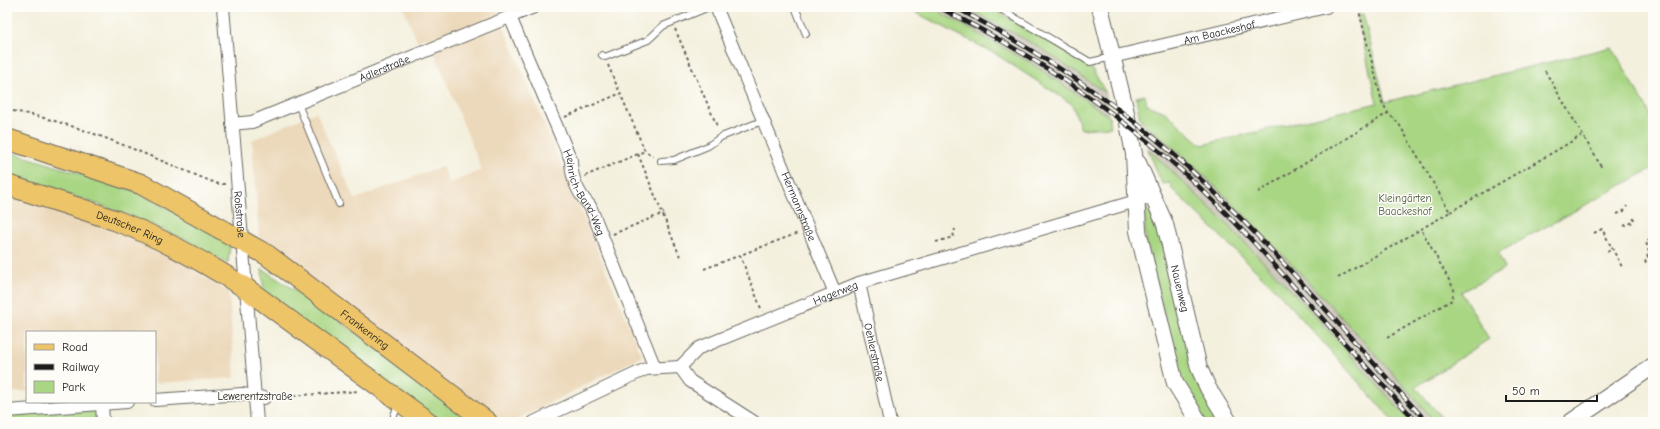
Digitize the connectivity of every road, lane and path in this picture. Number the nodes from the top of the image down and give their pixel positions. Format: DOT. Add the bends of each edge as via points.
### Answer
graph roads {
  1 [pos="223,7"];
  2 [pos="534,7"];
  3 [pos="710,7"];
  4 [pos="716,7"];
  5 [pos="795,7"];
  6 [pos="997,7"];
  7 [pos="1100,7"];
  8 [pos="1326,7"];
  9 [pos="1358,7"];
  10 [pos="510,17"];
  11 [pos="672,23"];
  12 [pos="806,34"];
  13 [pos="603,56"];
  14 [pos="1112,58"];
  15 [pos="1545,71"];
  16 [pos="621,93"];
  17 [pos="298,104"];
  18 [pos="7,110"];
  19 [pos="1388,113"];
  20 [pos="762,120"];
  21 [pos="555,121"];
  22 [pos="232,124"];
  23 [pos="1581,136"];
  24 [pos="721,137"];
  25 [pos="7,139"];
  26 [pos="645,151"];
  27 [pos="638,154"];
  28 [pos="1134,154"];
  29 [pos="661,160"];
  30 [pos="1602,168"];
  31 [pos="575,180"];
  32 [pos="237,184"];
  33 [pos="7,185"];
  34 [pos="1258,192"];
  35 [pos="1153,196"];
  36 [pos="1136,201"];
  37 [pos="339,204"];
  38 [pos="1627,206"];
  39 [pos="1450,212"];
  40 [pos="664,213"];
  41 [pos="1617,214"];
  42 [pos="1634,218"];
  43 [pos="1624,226"];
  44 [pos="808,228"];
  45 [pos="955,229"];
  46 [pos="1421,229"];
  47 [pos="1594,233"];
  48 [pos="602,238"];
  49 [pos="1649,240"];
  50 [pos="240,241"];
  51 [pos="936,242"];
  52 [pos="1612,249"];
  53 [pos="1607,252"];
  54 [pos="740,255"];
  55 [pos="681,259"];
  56 [pos="1645,263"];
  57 [pos="1622,267"];
  58 [pos="704,269"];
  59 [pos="1338,278"];
  60 [pos="859,283"];
  61 [pos="244,287"];
  62 [pos="835,293"];
  63 [pos="766,321"];
  64 [pos="1387,338"];
  65 [pos="1653,366"];
  66 [pos="680,367"];
  67 [pos="655,368"];
  68 [pos="379,386"];
  69 [pos="260,397"];
  70 [pos="156,400"];
  71 [pos="400,402"];
  72 [pos="114,403"];
  73 [pos="102,404"];
  74 [pos="7,411"];
  75 [pos="1579,420"];
  76 [pos="104,422"];
  77 [pos="256,422"];
  78 [pos="394,422"];
  79 [pos="428,422"];
  80 [pos="487,422"];
  81 [pos="534,422"];
  82 [pos="754,422"];
  83 [pos="890,422"];
  84 [pos="1199,422"];
  85 [pos="1229,422"];
  1 -- 22 [label="street, Roßstraße"];
  2 -- 10 [label="street, Adlerstraße"];
  3 -- 11 [label="lane"];
  4 -- 20 [label="street, Hermannstraße"];
  5 -- 12 [label="lane"];
  6 -- 14 [label="lane" via="1090,62"];
  7 -- 14 [label="street, Nauenweg"];
  8 -- 14 [label="street, Am Baackeshof"];
  9 -- 19 [label="path" via="1382,102"];
  10 -- 17 [label="street, Adlerstraße"];
  10 -- 21 [label="street, Heinrich-Band-Weg"];
  11 -- 13 [label="lane" via="663,26 648,40"];
  11 -- 24 [label="path"];
  13 -- 16 [label="path"];
  14 -- 28 [label="street, Nauenweg"];
  15 -- 23 [label="path"];
  16 -- 21 [label="path"];
  16 -- 26 [label="path"];
  17 -- 22 [label="street, Adlerstraße" via="252,122"];
  17 -- 37 [label="lane"];
  18 -- 32 [label="path" via="73,126 218,184"];
  19 -- 34 [label="path"];
  19 -- 39 [label="path" via="1399,124"];
  20 -- 24 [label="lane"];
  20 -- 44 [label="street, Hermannstraße"];
  21 -- 31 [label="street, Heinrich-Band-Weg" via="571,160 571,172"];
  22 -- 32 [label="street, Roßstraße"];
  23 -- 30 [label="path"];
  23 -- 39 [label="path"];
  24 -- 29 [label="lane" via="708,146 674,160"];
  25 -- 50 [label="main road" via="141,184"];
  26 -- 27 [label="path"];
  26 -- 29 [label="path"];
  27 -- 31 [label="path"];
  27 -- 40 [label="path"];
  28 -- 35 [label="street, Nauenweg"];
  28 -- 36 [label="street, Nauenweg"];
  31 -- 48 [label="street, Heinrich-Band-Weg" via="582,198 590,206"];
  32 -- 50 [label="street, Roßstraße"];
  33 -- 61 [label="main road, Deutscher Ring" via="118,222 156,238"];
  35 -- 36 [label="street, Hagerweg"];
  35 -- 85 [label="street, Nauenweg" via="1164,224 1199,368"];
  36 -- 60 [label="street, Hagerweg"];
  36 -- 84 [label="street, Nauenweg" via="1138,231 1175,383"];
  38 -- 41 [label="path" via="1624,211"];
  39 -- 46 [label="path"];
  40 -- 48 [label="path"];
  40 -- 55 [label="path"];
  42 -- 43 [label="path" via="1633,222"];
  44 -- 54 [label="path"];
  44 -- 62 [label="street, Hermannstraße"];
  45 -- 51 [label="path" via="953,237"];
  46 -- 59 [label="path"];
  46 -- 64 [label="path" via="1454,289 1452,300"];
  47 -- 52 [label="path" via="1602,229"];
  48 -- 67 [label="street, Heinrich-Band-Weg"];
  49 -- 56 [label="path" via="1646,242 1649,252"];
  50 -- 61 [label="street, Roßstraße"];
  50 -- 80 [label="main road, Frankenring" via="267,255"];
  52 -- 53 [label="path"];
  52 -- 57 [label="path"];
  54 -- 58 [label="path"];
  54 -- 63 [label="path"];
  60 -- 62 [label="street, Hagerweg"];
  60 -- 83 [label="street, Oehlerstraße"];
  61 -- 68 [label="main road"];
  61 -- 69 [label="street, Roßstraße"];
  62 -- 63 [label="street, Hagerweg"];
  63 -- 66 [label="street, Hagerweg" via="699,348"];
  65 -- 75 [label="street"];
  66 -- 67 [label="street"];
  66 -- 82 [label="street" via="690,381"];
  67 -- 81 [label="street" via="646,369"];
  68 -- 69 [label="path, Lewerentzstraße" via="364,391"];
  68 -- 71 [label="main road"];
  69 -- 70 [label="street, Lewerentzstraße" via="242,394"];
  69 -- 77 [label="street, Roßstraße"];
  71 -- 78 [label="lane" via="394,415"];
  71 -- 79 [label="main road"];
  72 -- 73 [label="street"];
  73 -- 74 [label="street"];
  73 -- 76 [label="street"];
}
